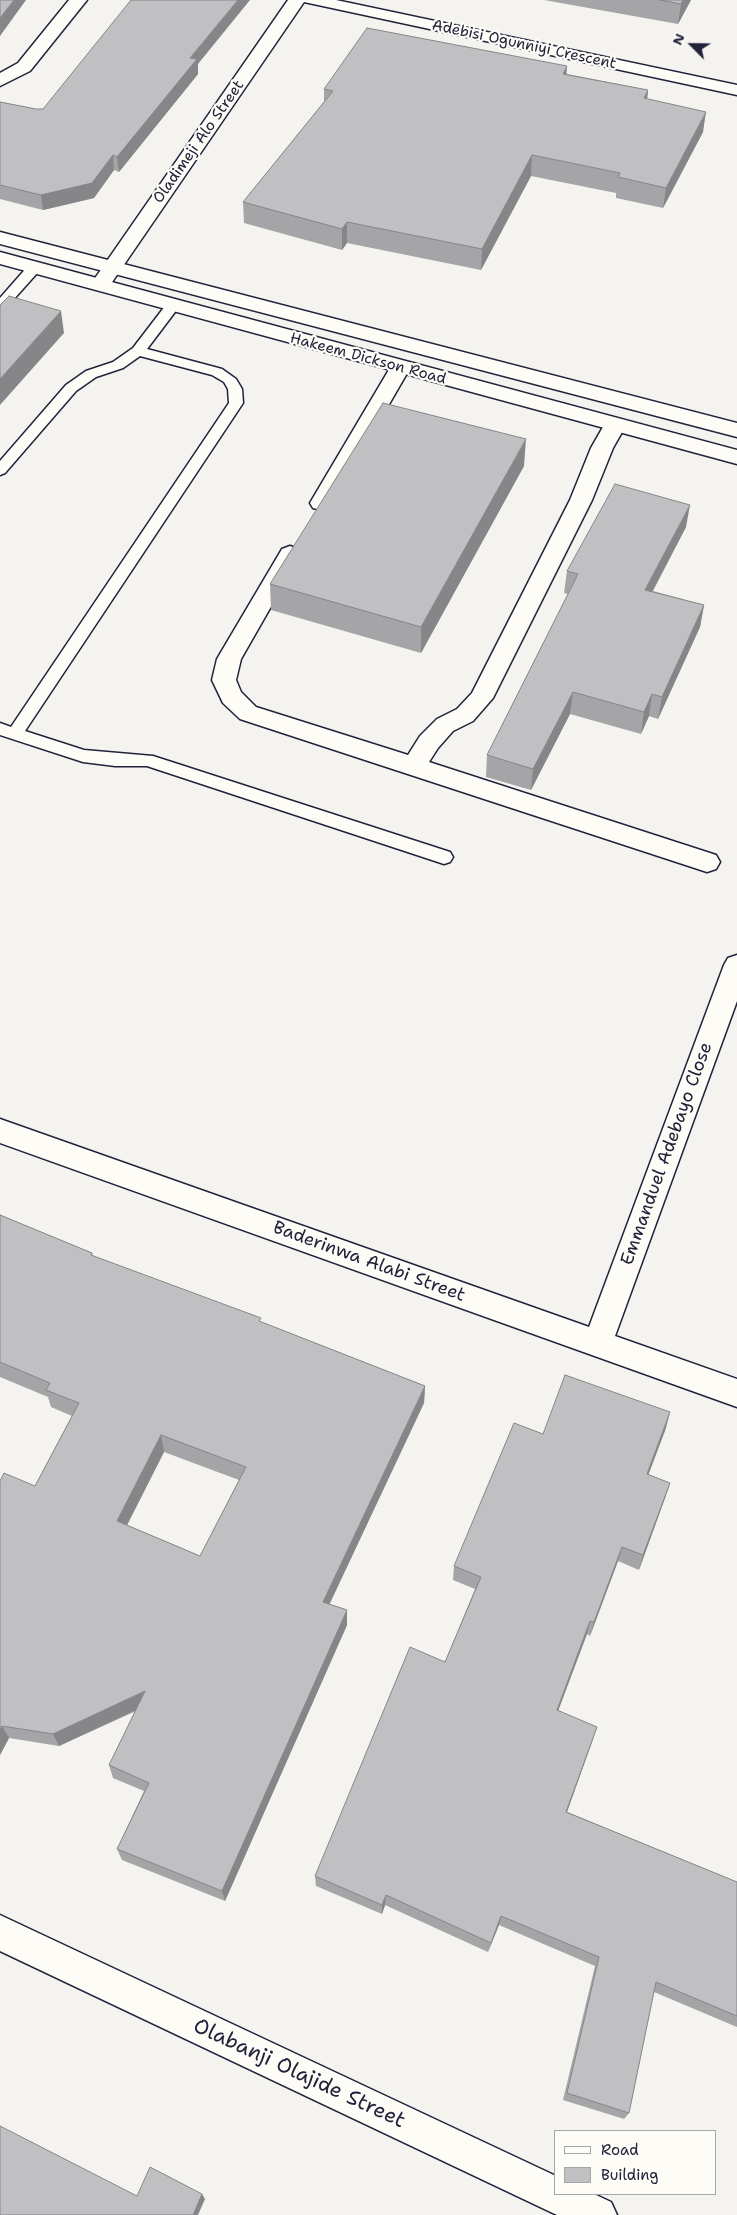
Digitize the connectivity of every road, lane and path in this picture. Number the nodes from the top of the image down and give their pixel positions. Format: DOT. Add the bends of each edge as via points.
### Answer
graph roads {
  1 [pos="78,0"];
  2 [pos="297,0"];
  3 [pos="311,0"];
  4 [pos="0,81"];
  5 [pos="737,90"];
  6 [pos="0,238"];
  7 [pos="0,258"];
  8 [pos="34,268"];
  9 [pos="107,276"];
  10 [pos="174,304"];
  11 [pos="0,306"];
  12 [pos="138,350"];
  13 [pos="400,368"];
  14 [pos="615,425"];
  15 [pos="737,430"];
  16 [pos="737,457"];
  17 [pos="0,470"];
  18 [pos="7,731"];
  19 [pos="414,766"];
  20 [pos="444,857"];
  21 [pos="707,862"];
  22 [pos="737,965"];
  23 [pos="0,1131"];
  24 [pos="598,1343"];
  25 [pos="737,1393"];
  26 [pos="0,1933"];
  27 [pos="554,2194"];
  28 [pos="556,2195"];
  29 [pos="598,2215"];
  1 -- 4 [label="street" via="24,67"];
  2 -- 9 [label="street, Oladimeji Alo Street"];
  3 -- 5 [label="street, Adebisi Ogunniyi Crescent"];
  6 -- 9 [label="street, Hakeem Dickson Road" via="50,249"];
  7 -- 8 [label="street, Hakeem Dickson Road"];
  8 -- 9 [label="street, Hakeem Dickson Road"];
  8 -- 11 [label="lane"];
  9 -- 10 [label="street, Hakeem Dickson Road"];
  9 -- 15 [label="street, Hakeem Dickson Road"];
  10 -- 12 [label="lane"];
  10 -- 13 [label="street, Hakeem Dickson Road"];
  12 -- 17 [label="lane" via="118,365 91,374 71,388"];
  12 -- 18 [label="lane" via="217,372 232,384 236,403"];
  13 -- 14 [label="street, Hakeem Dickson Road"];
  13 -- 19 [label="street" via="257,608 229,659 224,680 231,697 248,713"];
  14 -- 16 [label="street, Hakeem Dickson Road"];
  14 -- 19 [label="street" via="581,500 481,698 465,715 445,725 429,742"];
  18 -- 20 [label="lane" via="83,756 148,760"];
  19 -- 21 [label="street"];
  22 -- 24 [label="street, Emmanduel Adebayo Close"];
  23 -- 24 [label="street, Baderinwa Alabi Street"];
  24 -- 25 [label="street, Baderinwa Alabi Street"];
  26 -- 27 [label="street, Olabanji Olajide Street"];
  28 -- 29 [label="street, Olabanji Olajide Street"];
}
